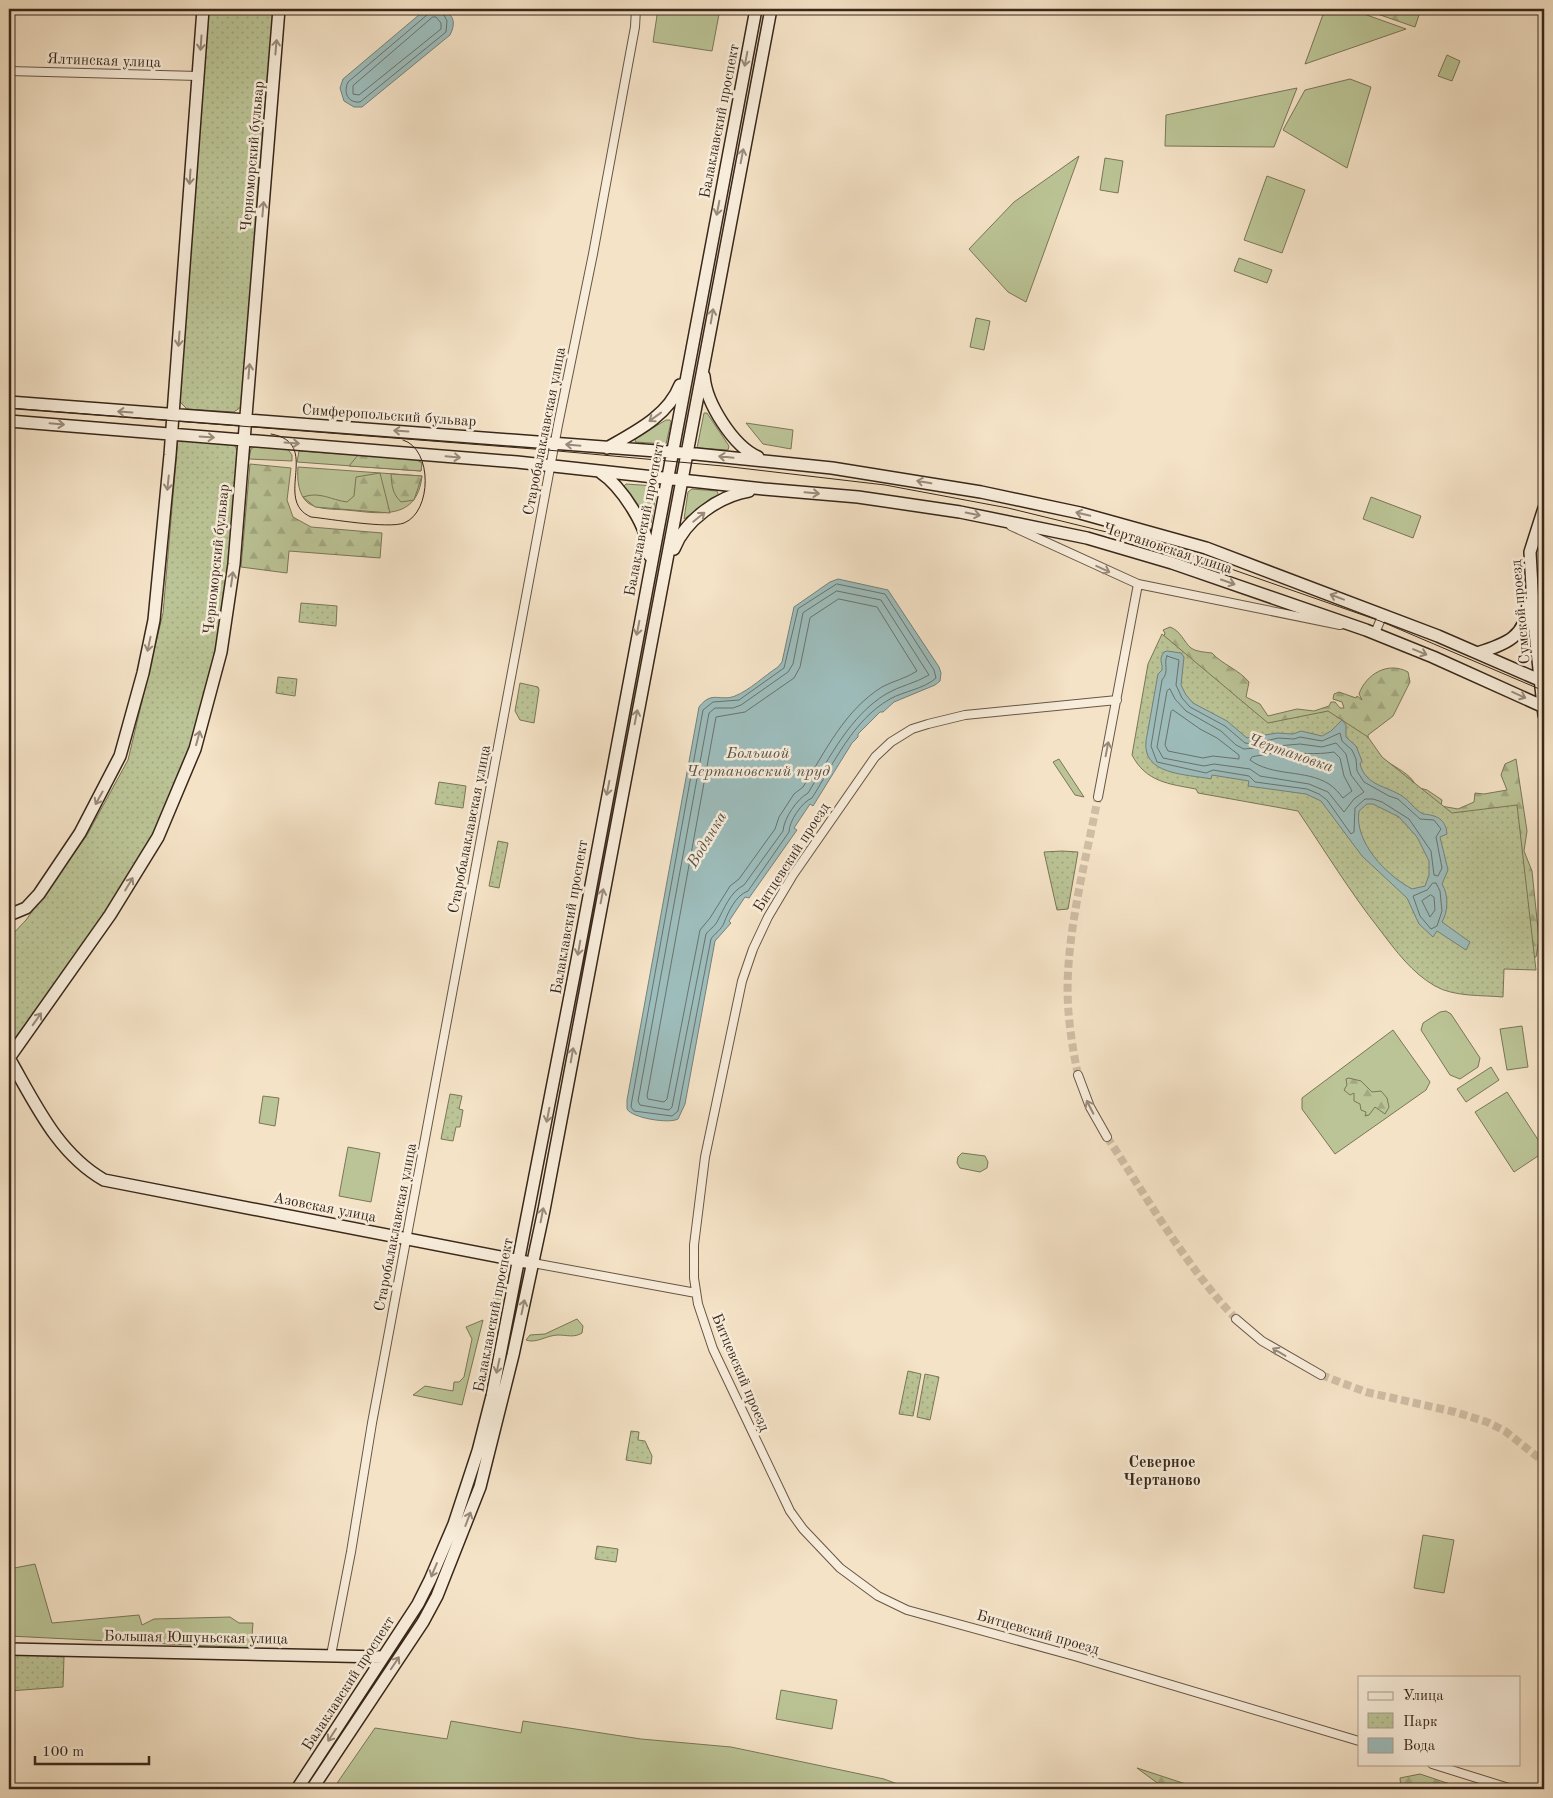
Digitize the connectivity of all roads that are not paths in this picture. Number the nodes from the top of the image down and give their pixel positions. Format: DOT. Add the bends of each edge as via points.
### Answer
graph roads {
  1 [pos="204,9"];
  2 [pos="279,9"];
  3 [pos="636,9"];
  4 [pos="756,9"];
  5 [pos="771,9"];
  6 [pos="751,34"];
  7 [pos="765,38"];
  8 [pos="9,71"];
  9 [pos="198,76"];
  10 [pos="689,362"];
  11 [pos="703,364"];
  12 [pos="684,390"];
  13 [pos="698,393"];
  14 [pos="9,402"];
  15 [pos="174,415"];
  16 [pos="245,420"];
  17 [pos="9,421"];
  18 [pos="172,434"];
  19 [pos="243,440"];
  20 [pos="554,443"];
  21 [pos="607,448"];
  22 [pos="686,453"];
  23 [pos="674,457"];
  24 [pos="766,460"];
  25 [pos="550,466"];
  26 [pos="599,471"];
  27 [pos="668,478"];
  28 [pos="681,479"];
  29 [pos="764,489"];
  30 [pos="1544,508"];
  31 [pos="995,518"];
  32 [pos="665,571"];
  33 [pos="1531,579"];
  34 [pos="648,580"];
  35 [pos="1138,584"];
  36 [pos="1383,614"];
  37 [pos="1370,632"];
  38 [pos="1477,652"];
  39 [pos="630,674"];
  40 [pos="644,674"];
  41 [pos="1542,681"];
  42 [pos="1117,700"];
  43 [pos="1544,710"];
  44 [pos="1098,797"];
  45 [pos="9,915"];
  46 [pos="9,1058"];
  47 [pos="1078,1075"];
  48 [pos="1107,1137"];
  49 [pos="408,1239"];
  50 [pos="519,1260"];
  51 [pos="533,1263"];
  52 [pos="696,1293"];
  53 [pos="1236,1320"];
  54 [pos="1321,1376"];
  55 [pos="485,1424"];
  56 [pos="496,1429"];
  57 [pos="9,1649"];
  58 [pos="331,1655"];
  59 [pos="383,1657"];
  60 [pos="1358,1742"];
  61 [pos="1438,1766"];
  62 [pos="297,1789"];
  63 [pos="312,1789"];
  64 [pos="1512,1789"];
  1 -- 9 [label="main road, one-way"];
  16 -- 2 [label="main road, Черноморский бульвар, one-way"];
  3 -- 20 [label="street, Старобалаклавская улица" via="593,254"];
  4 -- 6 [label="main road, Балаклавский проспект"];
  5 -- 7 [label="main road, Балаклавский проспект"];
  6 -- 7 [label="street" via="756,28 762,28"];
  6 -- 10 [label="main road, Балаклавский проспект, one-way"];
  11 -- 7 [label="main road, Балаклавский проспект, one-way"];
  8 -- 9 [label="street, Ялтинская улица"];
  9 -- 15 [label="main road, one-way"];
  10 -- 12 [label="main road, Балаклавский проспект"];
  10 -- 21 [label="main road, one-way" via="676,395 667,408"];
  11 -- 13 [label="main road, Балаклавский проспект"];
  11 -- 24 [label="main road" via="704,386 735,441 749,453"];
  12 -- 13 [label="street" via="688,399 695,398"];
  12 -- 23 [label="main road, Балаклавский проспект"];
  13 -- 22 [label="main road, Балаклавский проспект"];
  15 -- 14 [label="main road, Симферопольский бульвар, one-way"];
  15 -- 16 [label="main road, Симферопольский бульвар"];
  15 -- 18 [label="main road"];
  16 -- 19 [label="main road, Черноморский бульвар"];
  20 -- 16 [label="main road, Симферопольский бульвар, one-way"];
  17 -- 18 [label="main road, one-way"];
  18 -- 19 [label="main road, one-way"];
  18 -- 45 [label="main road, one-way" via="154,620 120,756 80,832 45,885 26,908"];
  19 -- 25 [label="main road, one-way"];
  46 -- 19 [label="main road, Черноморский бульвар, one-way" via="110,915 158,836 195,750 221,652 234,564"];
  21 -- 20 [label="main road, Симферопольский бульвар, one-way"];
  20 -- 25 [label="street, Старобалаклавская улица"];
  21 -- 23 [label="main road, Симферопольский бульвар"];
  22 -- 23 [label="main road, Симферопольский бульвар"];
  24 -- 22 [label="main road, Симферопольский бульвар, one-way"];
  22 -- 28 [label="main road, Балаклавский проспект"];
  23 -- 27 [label="main road, Балаклавский проспект"];
  23 -- 28 [label="main road"];
  36 -- 24 [label="main road, Чертановская улица, one-way" via="1206,548 1098,518 981,492"];
  25 -- 26 [label="main road"];
  25 -- 49 [label="street, Старобалаклавская улица"];
  26 -- 27 [label="main road"];
  26 -- 34 [label="main road" via="621,493 646,534 650,553"];
  27 -- 28 [label="main road"];
  27 -- 34 [label="main road, Балаклавский проспект"];
  28 -- 29 [label="main road"];
  28 -- 32 [label="main road, Балаклавский проспект"];
  29 -- 31 [label="main road, Чертановская улица, one-way" via="858,497"];
  32 -- 29 [label="main road, one-way" via="684,529 732,494"];
  30 -- 33 [label="main road, Сумской проезд" via="1530,552"];
  31 -- 35 [label="street, one-way"];
  31 -- 37 [label="main road, Чертановская улица, one-way" via="1120,547"];
  32 -- 40 [label="main road, Балаклавский проспект"];
  33 -- 38 [label="main road" via="1528,610 1519,632 1502,645"];
  33 -- 41 [label="main road, Сумской проезд"];
  34 -- 39 [label="main road, Балаклавский проспект, one-way"];
  35 -- 37 [label="street"];
  35 -- 42 [label="street"];
  36 -- 37 [label="street"];
  36 -- 38 [label="main road, Чертановская улица"];
  37 -- 43 [label="main road, Чертановская улица, one-way"];
  38 -- 41 [label="main road, Чертановская улица"];
  39 -- 40 [label="street" via="638,667"];
  39 -- 50 [label="main road, Балаклавский проспект, one-way"];
  51 -- 40 [label="main road, Балаклавский проспект, one-way"];
  41 -- 43 [label="main road, Сумской проезд"];
  44 -- 42 [label="street, one-way"];
  42 -- 52 [label="street, Битцевский проезд" via="982,712 934,721 901,735 875,758 782,893 748,963 702,1177 694,1245"];
  46 -- 49 [label="main road, Азовская улица" via="48,1127 87,1170 104,1180"];
  48 -- 47 [label="street, one-way" via="1090,1107"];
  49 -- 50 [label="main road, Азовская улица"];
  49 -- 58 [label="street, Старобалаклавская улица"];
  50 -- 51 [label="main road, Азовская улица"];
  50 -- 55 [label="main road, Балаклавский проспект, one-way"];
  51 -- 52 [label="street, Азовская улица"];
  56 -- 51 [label="main road, Балаклавский проспект, one-way"];
  52 -- 60 [label="street, Битцевский проезд" via="713,1348 790,1511 840,1568 878,1596 921,1615 1078,1657"];
  54 -- 53 [label="street, one-way" via="1269,1346"];
  55 -- 56 [label="main road" via="489,1419 495,1419"];
  55 -- 59 [label="main road, Балаклавский проспект, one-way" via="454,1524 430,1580"];
  63 -- 56 [label="main road, Балаклавский проспект, one-way" via="437,1596 480,1488"];
  57 -- 58 [label="main road, Большая Юшуньская улица"];
  58 -- 59 [label="main road, Большая Юшуньская улица"];
  59 -- 62 [label="main road, Балаклавский проспект, one-way"];
  61 -- 64 [label="street"];
}
